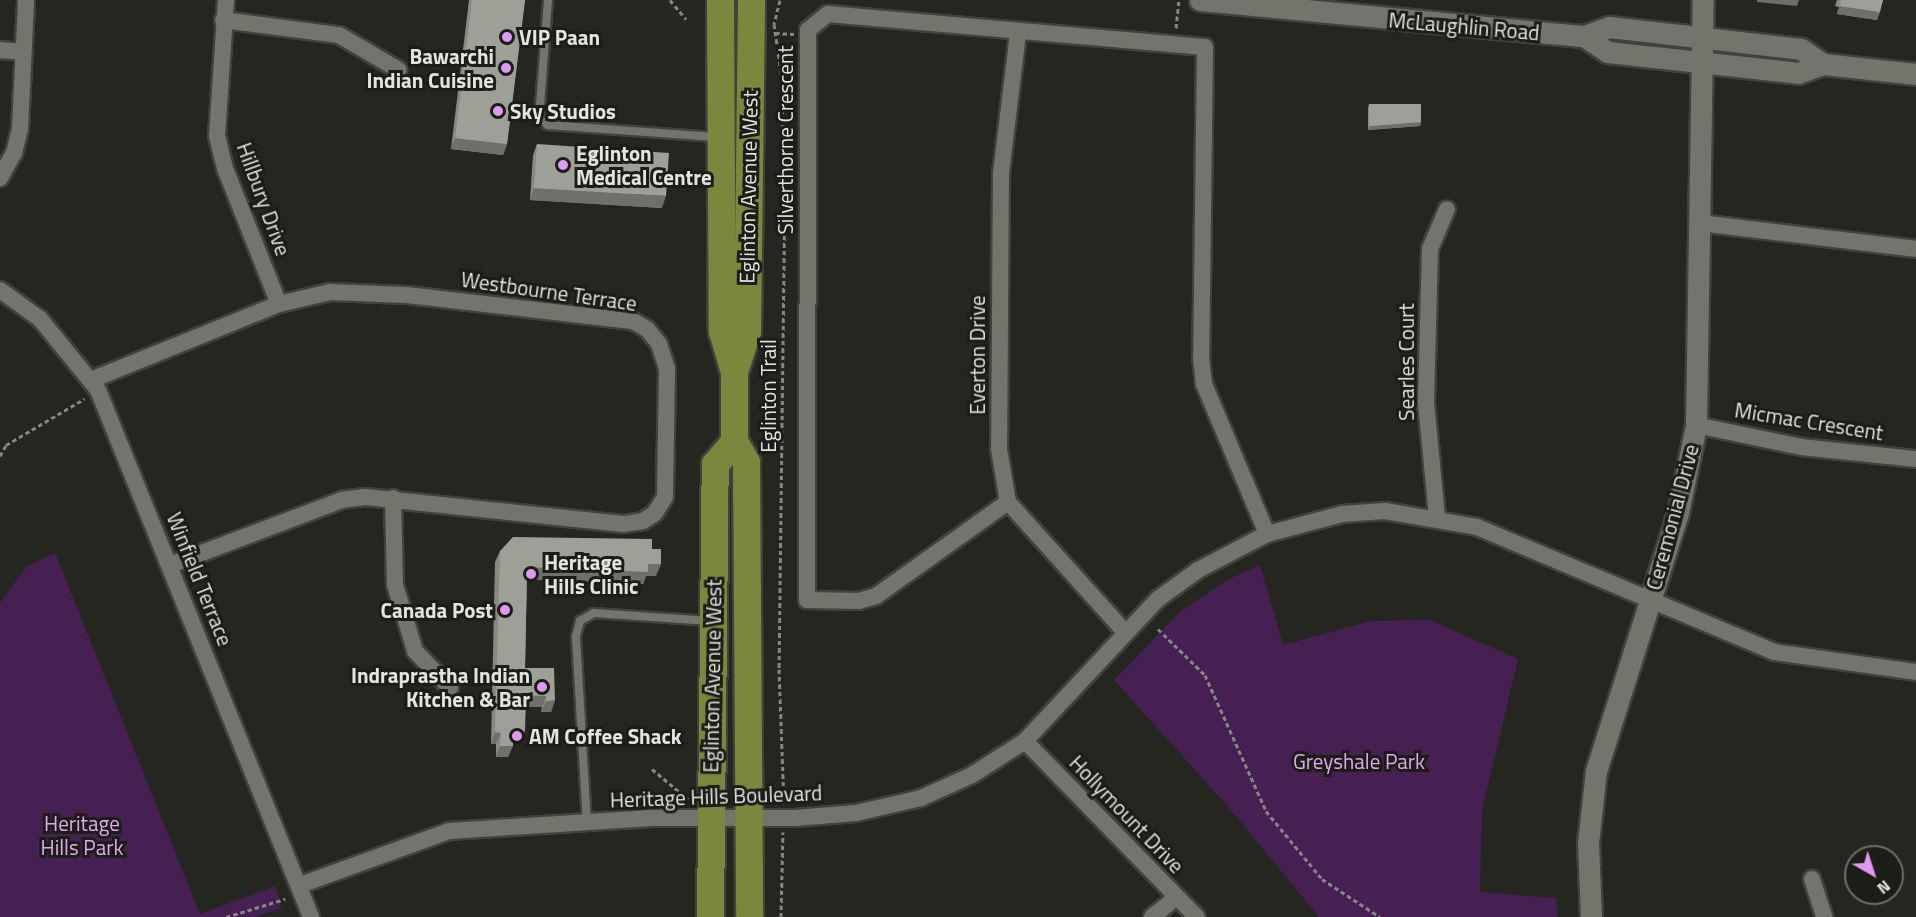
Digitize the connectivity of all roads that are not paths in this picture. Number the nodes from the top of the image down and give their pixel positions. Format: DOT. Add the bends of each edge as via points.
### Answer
graph roads {
  1 [pos="26,0"];
  2 [pos="226,0"];
  3 [pos="548,0"];
  4 [pos="720,0"];
  5 [pos="751,0"];
  6 [pos="1200,0"];
  7 [pos="1703,0"];
  8 [pos="222,20"];
  9 [pos="1018,33"];
  10 [pos="1584,36"];
  11 [pos="1702,37"];
  12 [pos="0,50"];
  13 [pos="21,52"];
  14 [pos="1702,62"];
  15 [pos="1822,64"];
  16 [pos="399,70"];
  17 [pos="1916,74"];
  18 [pos="719,137"];
  19 [pos="0,178"];
  20 [pos="1447,209"];
  21 [pos="1699,223"];
  22 [pos="1916,249"];
  23 [pos="0,290"];
  24 [pos="279,304"];
  25 [pos="734,372"];
  26 [pos="94,385"];
  27 [pos="1696,425"];
  28 [pos="734,441"];
  29 [pos="1916,459"];
  30 [pos="393,498"];
  31 [pos="1008,502"];
  32 [pos="1437,518"];
  33 [pos="1267,534"];
  34 [pos="170,565"];
  35 [pos="1650,600"];
  36 [pos="711,621"];
  37 [pos="1126,633"];
  38 [pos="1916,672"];
  39 [pos="450,688"];
  40 [pos="1025,741"];
  41 [pos="710,818"];
  42 [pos="749,818"];
  43 [pos="587,823"];
  44 [pos="1812,879"];
  45 [pos="300,885"];
  46 [pos="1177,897"];
  47 [pos="311,917"];
  48 [pos="710,917"];
  49 [pos="749,917"];
  50 [pos="1152,917"];
  51 [pos="1197,917"];
  52 [pos="1591,917"];
  53 [pos="1824,917"];
  1 -- 13 [label="street"];
  2 -- 8 [label="street, Hillbury Drive"];
  3 -- 18 [label="lane" via="539,119 548,125"];
  4 -- 18 [label="main road, Eglinton Avenue West"];
  5 -- 25 [label="main road, Eglinton Avenue West" via="747,331"];
  6 -- 10 [label="street, McLaughlin Road"];
  7 -- 11 [label="street, Ceremonial Drive"];
  8 -- 16 [label="street" via="339,35"];
  8 -- 24 [label="street, Hillbury Drive" via="218,136 226,171"];
  9 -- 31 [label="street, Everton Drive" via="1001,174 999,449"];
  9 -- 31 [label="street, Silverthorne Crescent" via="840,14 828,14 808,30 807,600 859,601 876,596"];
  9 -- 33 [label="street, Silverthorne Crescent" via="1205,47 1201,357 1204,384"];
  10 -- 11 [label="street, McLaughlin Road" via="1610,27"];
  10 -- 14 [label="street, McLaughlin Road" via="1608,51"];
  11 -- 14 [label="street, Ceremonial Drive"];
  11 -- 15 [label="street, McLaughlin Road" via="1801,49"];
  12 -- 13 [label="street"];
  13 -- 19 [label="street" via="20,129 14,153"];
  14 -- 15 [label="street, McLaughlin Road" via="1798,73"];
  14 -- 21 [label="street, Ceremonial Drive"];
  15 -- 17 [label="street, McLaughlin Road"];
  18 -- 25 [label="main road, Eglinton Avenue West" via="722,332"];
  20 -- 32 [label="street, Searles Court" via="1430,249 1426,402"];
  21 -- 22 [label="street"];
  21 -- 27 [label="street, Ceremonial Drive"];
  23 -- 26 [label="street, Winfield Terrace" via="40,319"];
  24 -- 26 [label="street, Westbourne Terrace"];
  24 -- 30 [label="street, Westbourne Terrace" via="330,292 407,295 633,321 647,329 659,344 668,368 665,497 650,517 623,524"];
  25 -- 28 [label="main road, Eglinton Avenue West"];
  26 -- 34 [label="street, Winfield Terrace"];
  27 -- 29 [label="street, Micmac Crescent" via="1801,447"];
  27 -- 35 [label="street, Ceremonial Drive" via="1678,513"];
  28 -- 36 [label="main road, Eglinton Avenue West" via="715,464"];
  28 -- 42 [label="main road, Eglinton Avenue West" via="746,462"];
  30 -- 34 [label="street, Westbourne Terrace" via="342,500"];
  30 -- 39 [label="street" via="395,585 415,651"];
  31 -- 37 [label="street"];
  32 -- 33 [label="street, Heritage Hills Boulevard" via="1385,511 1342,514"];
  32 -- 35 [label="street, Heritage Hills Boulevard" via="1511,540"];
  33 -- 37 [label="street, Heritage Hills Boulevard" via="1198,570 1158,599"];
  34 -- 45 [label="street, Winfield Terrace"];
  35 -- 38 [label="street, Heritage Hills Boulevard" via="1774,652"];
  35 -- 52 [label="street, Ceremonial Drive" via="1596,771 1588,843"];
  36 -- 41 [label="main road, Eglinton Avenue West"];
  36 -- 43 [label="lane" via="594,613 580,621 576,636"];
  37 -- 40 [label="street, Heritage Hills Boulevard"];
  40 -- 42 [label="street, Heritage Hills Boulevard" via="959,783 900,804 856,813"];
  40 -- 46 [label="street, Hollymount Drive"];
  41 -- 42 [label="street, Heritage Hills Boulevard"];
  41 -- 43 [label="street, Heritage Hills Boulevard"];
  41 -- 48 [label="main road, Eglinton Avenue West"];
  42 -- 49 [label="main road, Eglinton Avenue West"];
  43 -- 45 [label="street, Heritage Hills Boulevard" via="449,831"];
  44 -- 53 [label="street"];
  45 -- 47 [label="street, Winfield Terrace"];
  46 -- 50 [label="street"];
  46 -- 51 [label="street, Hollymount Drive"];
}
